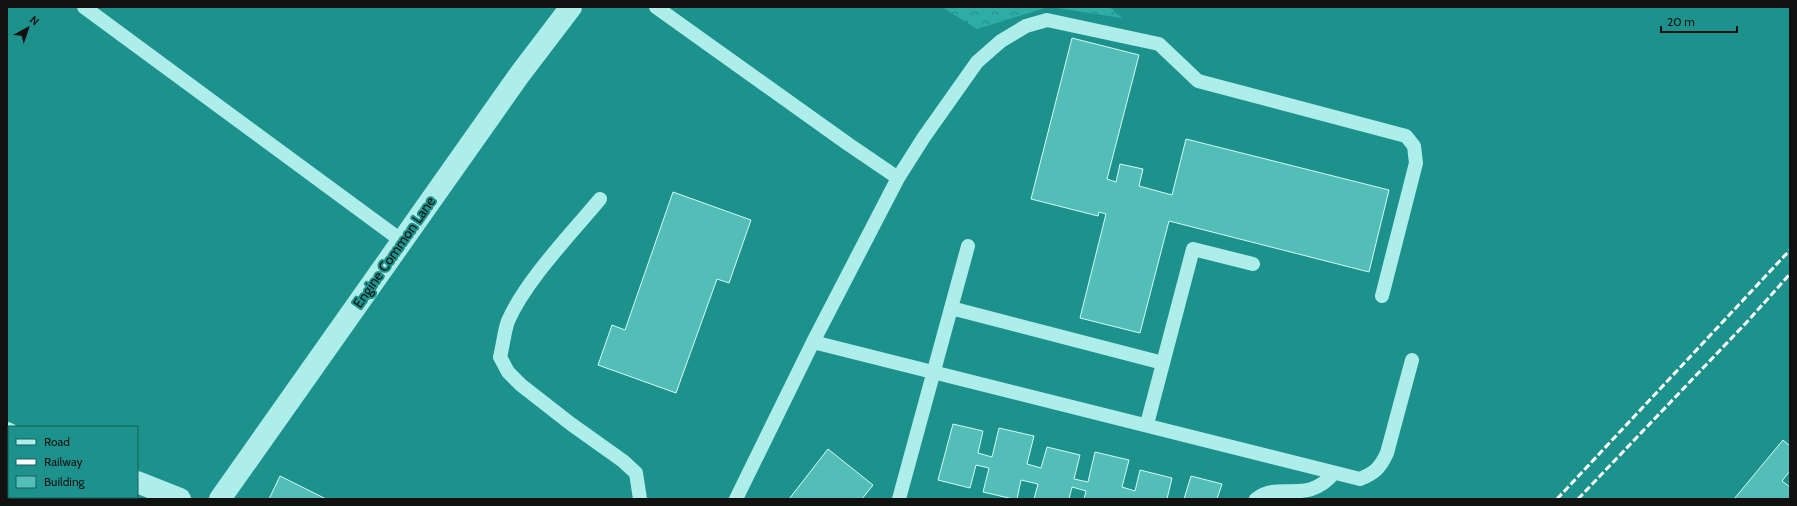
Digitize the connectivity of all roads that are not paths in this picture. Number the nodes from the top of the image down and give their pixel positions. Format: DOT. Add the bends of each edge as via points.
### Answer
graph roads {
  1 [pos="84,7"];
  2 [pos="571,7"];
  3 [pos="656,7"];
  4 [pos="898,178"];
  5 [pos="600,199"];
  6 [pos="402,241"];
  7 [pos="968,246"];
  8 [pos="1253,264"];
  9 [pos="1382,296"];
  10 [pos="951,308"];
  11 [pos="813,342"];
  12 [pos="1412,360"];
  13 [pos="1163,363"];
  14 [pos="934,371"];
  15 [pos="1147,424"];
  16 [pos="1334,472"];
  17 [pos="138,483"];
  18 [pos="157,494"];
  19 [pos="180,499"];
  20 [pos="220,499"];
  21 [pos="640,499"];
  22 [pos="736,499"];
  23 [pos="899,499"];
  24 [pos="1256,499"];
  1 -- 6 [label="lane"];
  2 -- 6 [label="street, Engine Common Lane" via="520,74"];
  3 -- 4 [label="lane"];
  4 -- 9 [label="lane" via="977,62 1001,41 1026,26 1047,20 1158,44 1198,81 1406,136 1414,146 1416,163"];
  4 -- 11 [label="lane"];
  5 -- 21 [label="lane" via="521,298 508,322 500,357 508,372 521,385 636,473"];
  6 -- 20 [label="street, Engine Common Lane"];
  7 -- 10 [label="lane"];
  8 -- 13 [label="lane" via="1193,249"];
  10 -- 13 [label="lane"];
  10 -- 14 [label="lane"];
  11 -- 14 [label="lane"];
  11 -- 22 [label="lane"];
  12 -- 16 [label="lane" via="1387,453 1382,463 1373,474 1360,479"];
  13 -- 15 [label="lane"];
  14 -- 15 [label="lane"];
  14 -- 23 [label="lane"];
  15 -- 16 [label="lane"];
  16 -- 24 [label="lane" via="1320,487 1307,492 1267,494"];
  17 -- 18 [label="street"];
  18 -- 19 [label="street"];
}
